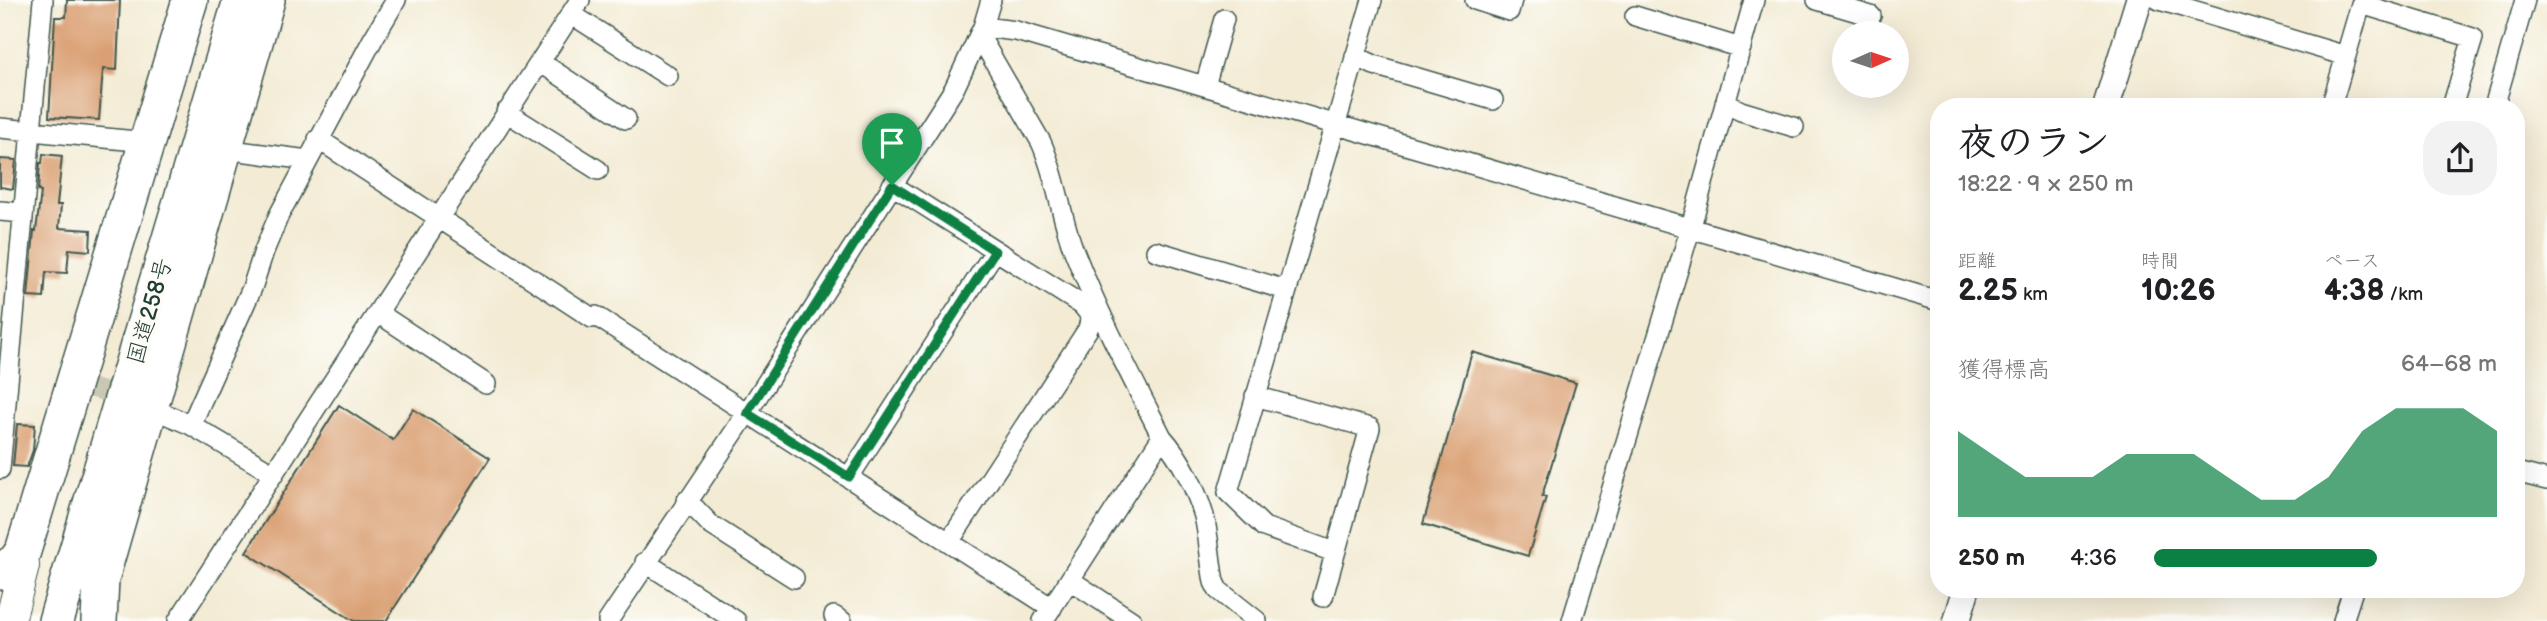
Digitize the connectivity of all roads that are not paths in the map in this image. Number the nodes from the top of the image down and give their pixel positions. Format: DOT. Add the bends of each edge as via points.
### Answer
graph roads {
  1 [pos="43,0"];
  2 [pos="190,0"];
  3 [pos="217,0"];
  4 [pos="241,0"];
  5 [pos="267,0"];
  6 [pos="397,0"];
  7 [pos="991,0"];
  8 [pos="1475,0"];
  9 [pos="1512,0"];
  10 [pos="1754,0"];
  11 [pos="1817,0"];
  12 [pos="2139,0"];
  13 [pos="2159,0"];
  14 [pos="2525,0"];
  15 [pos="1369,1"];
  16 [pos="575,7"];
  17 [pos="1635,16"];
  18 [pos="1871,16"];
  19 [pos="1224,19"];
  20 [pos="981,31"];
  21 [pos="1741,48"];
  22 [pos="1355,56"];
  23 [pos="2346,57"];
  24 [pos="540,62"];
  25 [pos="668,76"];
  26 [pos="1205,86"];
  27 [pos="2112,98"];
  28 [pos="2335,98"];
  29 [pos="2455,98"];
  30 [pos="2497,98"];
  31 [pos="1493,100"];
  32 [pos="1725,103"];
  33 [pos="506,112"];
  34 [pos="626,118"];
  35 [pos="1334,125"];
  36 [pos="1794,127"];
  37 [pos="0,128"];
  38 [pos="30,131"];
  39 [pos="318,139"];
  40 [pos="147,142"];
  41 [pos="224,149"];
  42 [pos="308,160"];
  43 [pos="598,170"];
  44 [pos="892,185"];
  45 [pos="0,211"];
  46 [pos="23,213"];
  47 [pos="439,217"];
  48 [pos="1690,230"];
  49 [pos="995,251"];
  50 [pos="1156,251"];
  51 [pos="1286,290"];
  52 [pos="1930,298"];
  53 [pos="378,313"];
  54 [pos="1095,314"];
  55 [pos="486,384"];
  56 [pos="1255,396"];
  57 [pos="146,405"];
  58 [pos="747,413"];
  59 [pos="191,425"];
  60 [pos="1162,437"];
  61 [pos="0,469"];
  62 [pos="274,474"];
  63 [pos="2525,475"];
  64 [pos="849,477"];
  65 [pos="2547,481"];
  66 [pos="1228,492"];
  67 [pos="687,499"];
  68 [pos="1199,503"];
  69 [pos="948,542"];
  70 [pos="1334,552"];
  71 [pos="12,561"];
  72 [pos="645,562"];
  73 [pos="793,578"];
  74 [pos="1070,580"];
  75 [pos="1323,597"];
  76 [pos="1964,598"];
  77 [pos="2350,598"];
  78 [pos="1047,615"];
  79 [pos="40,618"];
  80 [pos="99,621"];
  81 [pos="178,621"];
  82 [pos="608,621"];
  83 [pos="736,621"];
  84 [pos="1132,621"];
  85 [pos="1257,621"];
  86 [pos="1572,621"];
  87 [pos="1957,621"];
  88 [pos="2343,621"];
  1 -- 38 [label="street"];
  2 -- 40 [label="highway"];
  3 -- 79 [label="highway, 国道258号" via="107,368"];
  4 -- 79 [label="highway, 国道258号"];
  5 -- 41 [label="highway"];
  6 -- 39 [label="street"];
  7 -- 20 [label="street"];
  8 -- 9 [label="street" via="1509,11"];
  10 -- 21 [label="street"];
  11 -- 18 [label="street"];
  12 -- 27 [label="street"];
  13 -- 23 [label="street"];
  14 -- 30 [label="street"];
  15 -- 22 [label="street"];
  16 -- 24 [label="street"];
  16 -- 25 [label="street"];
  17 -- 21 [label="street"];
  19 -- 26 [label="street"];
  20 -- 26 [label="street" via="1016,31"];
  20 -- 44 [label="street" via="954,89"];
  20 -- 54 [label="street" via="1049,158"];
  21 -- 32 [label="street"];
  22 -- 31 [label="street"];
  22 -- 35 [label="street"];
  23 -- 28 [label="street"];
  23 -- 29 [label="street" via="2361,4 2473,38"];
  24 -- 33 [label="street"];
  24 -- 34 [label="street"];
  26 -- 35 [label="street"];
  32 -- 36 [label="street"];
  32 -- 48 [label="street"];
  33 -- 43 [label="street"];
  33 -- 47 [label="street"];
  35 -- 48 [label="street"];
  35 -- 51 [label="street"];
  37 -- 38 [label="street"];
  38 -- 40 [label="street"];
  38 -- 46 [label="street"];
  39 -- 42 [label="street"];
  39 -- 47 [label="street"];
  40 -- 71 [label="highway" via="83,386"];
  41 -- 42 [label="street"];
  41 -- 57 [label="highway"];
  42 -- 59 [label="street" via="279,215"];
  44 -- 49 [label="street"];
  44 -- 58 [label="street"];
  45 -- 46 [label="street"];
  46 -- 61 [label="street"];
  47 -- 53 [label="street"];
  47 -- 58 [label="street"];
  48 -- 52 [label="street"];
  48 -- 86 [label="street"];
  49 -- 54 [label="street"];
  49 -- 64 [label="street"];
  50 -- 51 [label="street"];
  51 -- 56 [label="street"];
  53 -- 55 [label="street"];
  53 -- 62 [label="street"];
  54 -- 60 [label="street"];
  54 -- 69 [label="street"];
  56 -- 66 [label="street"];
  56 -- 70 [label="street" via="1370,429"];
  57 -- 59 [label="street"];
  57 -- 80 [label="highway" via="101,579"];
  58 -- 64 [label="street"];
  58 -- 67 [label="street"];
  59 -- 62 [label="street"];
  60 -- 68 [label="street" via="1174,451"];
  60 -- 74 [label="street"];
  62 -- 81 [label="street"];
  63 -- 65 [label="street"];
  64 -- 69 [label="street"];
  66 -- 68 [label="street"];
  66 -- 70 [label="street" via="1264,527"];
  67 -- 72 [label="street"];
  67 -- 73 [label="street" via="711,524"];
  68 -- 85 [label="street" via="1214,582"];
  69 -- 78 [label="street"];
  70 -- 75 [label="street"];
  71 -- 79 [label="main road" via="24,566"];
  72 -- 82 [label="street"];
  72 -- 83 [label="street"];
  74 -- 78 [label="street"];
  74 -- 84 [label="street"];
  76 -- 87 [label="street"];
  77 -- 88 [label="street"];
}
